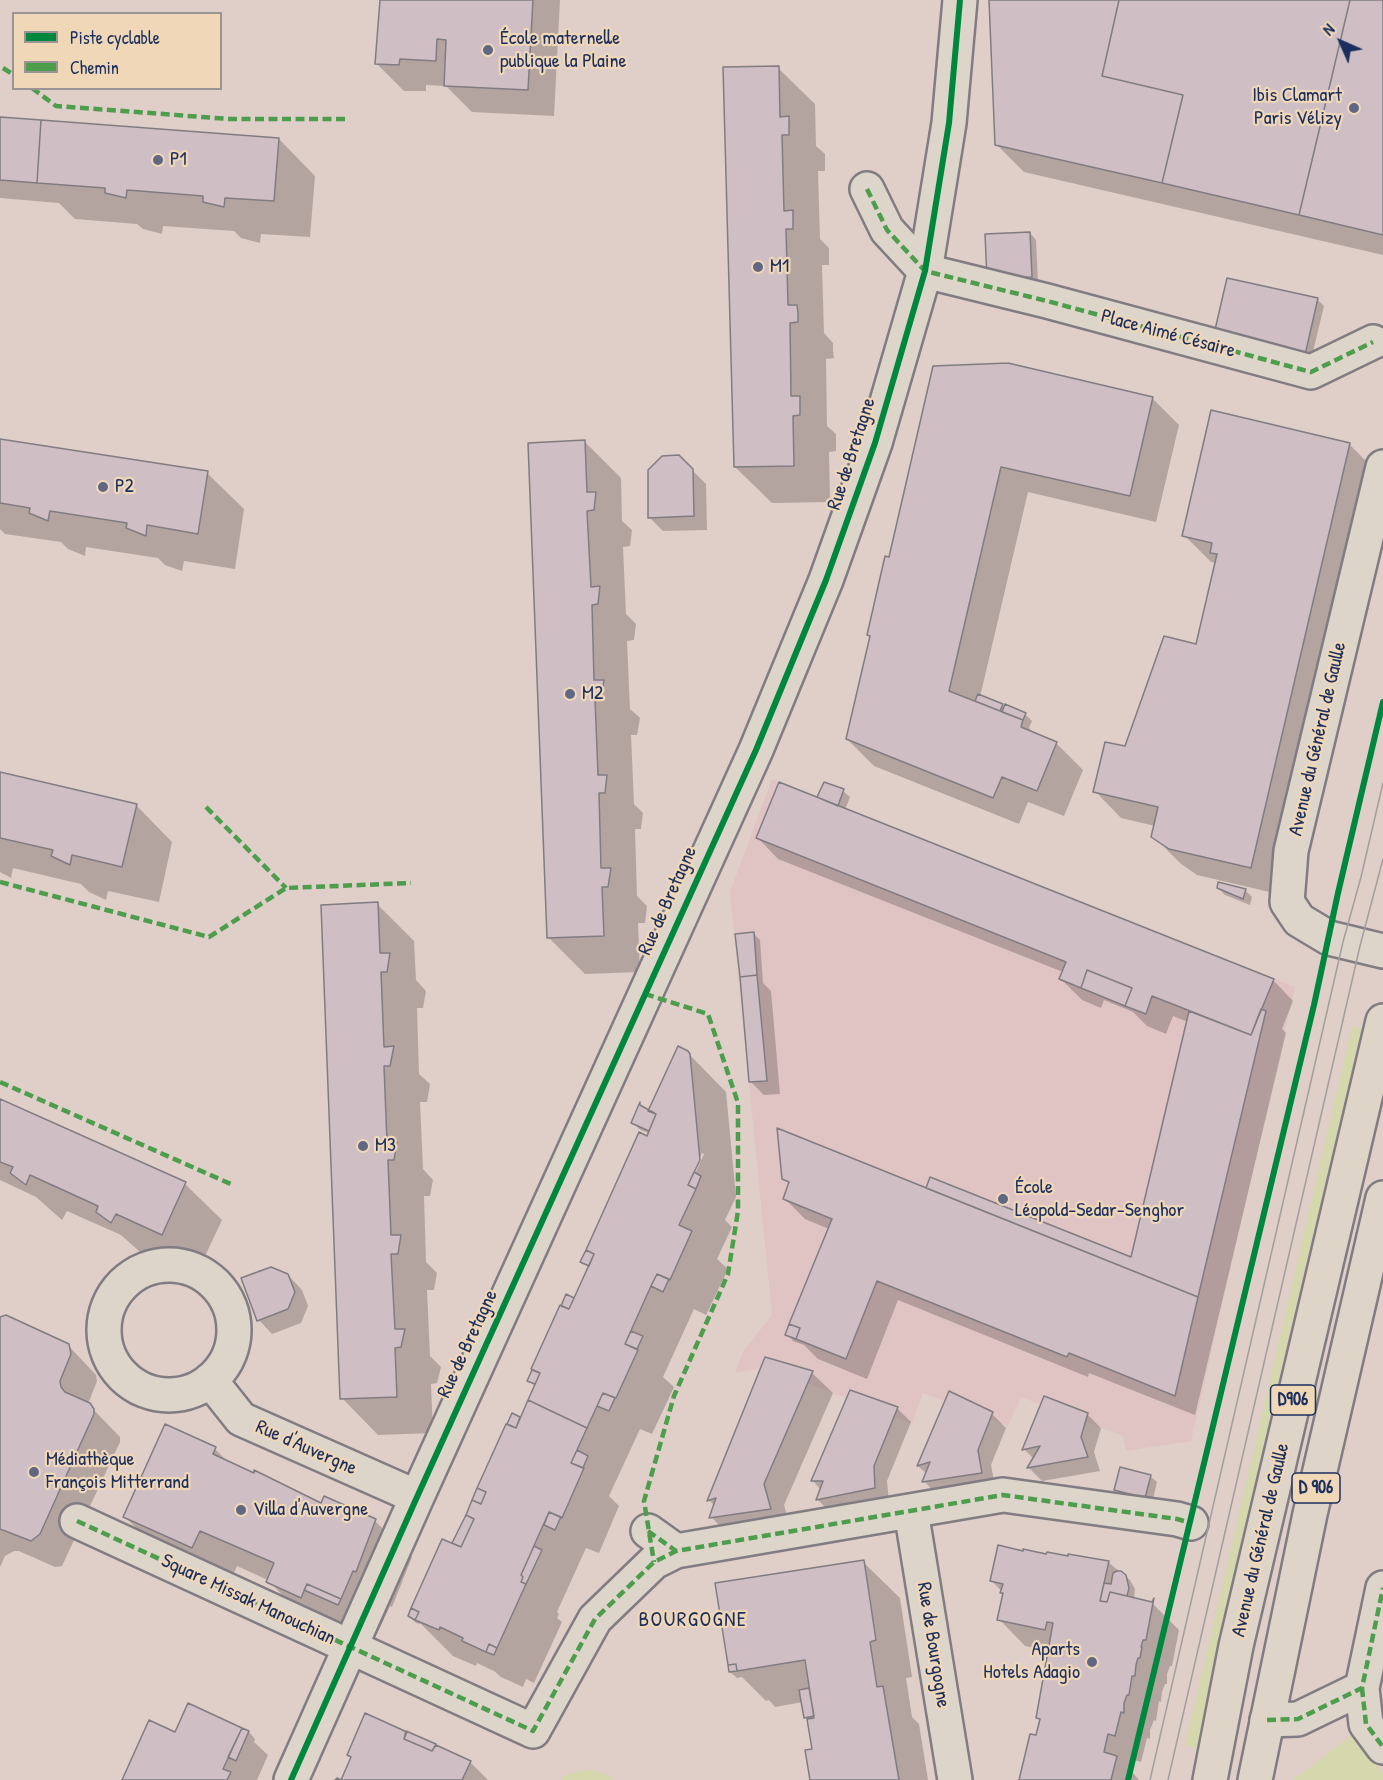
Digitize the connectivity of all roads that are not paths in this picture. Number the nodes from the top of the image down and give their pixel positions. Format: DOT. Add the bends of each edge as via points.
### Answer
graph roads {
  1 [pos="960,0"];
  2 [pos="867,189"];
  3 [pos="926,271"];
  4 [pos="1373,342"];
  5 [pos="1383,467"];
  6 [pos="1383,951"];
  7 [pos="1383,1021"];
  8 [pos="1383,1198"];
  9 [pos="210,1380"];
  10 [pos="417,1497"];
  11 [pos="911,1511"];
  12 [pos="77,1521"];
  13 [pos="1191,1523"];
  14 [pos="648,1531"];
  15 [pos="676,1551"];
  16 [pos="1383,1588"];
  17 [pos="350,1647"];
  18 [pos="1362,1688"];
  19 [pos="1267,1720"];
  20 [pos="1383,1747"];
  21 [pos="291,1780"];
  22 [pos="955,1780"];
  23 [pos="1210,1780"];
  24 [pos="1255,1780"];
  1 -- 3 [label="street, Rue de Bretagne" via="948,131"];
  2 -- 3 [label="street" via="887,230"];
  3 -- 4 [label="street, Place Aimé Césaire" via="1311,372"];
  3 -- 10 [label="street, Rue de Bretagne" via="863,478 761,739"];
  5 -- 6 [label="street, Avenue du Général de Gaulle" via="1293,842 1287,902 1299,920 1329,938"];
  7 -- 23 [label="main road, Avenue du Général de Gaulle / D906" via="1236,1646"];
  8 -- 19 [label="main road, D 906"];
  9 -- 10 [label="street, Rue d'Auvergne" via="241,1419"];
  10 -- 17 [label="street, Rue de Bretagne"];
  11 -- 13 [label="street" via="1003,1495"];
  11 -- 15 [label="street"];
  11 -- 22 [label="street, Rue de Bourgogne"];
  12 -- 17 [label="street, Square Missak Manouchian"];
  14 -- 15 [label="street"];
  15 -- 17 [label="street, Square Missak Manouchian" via="654,1562 595,1619 533,1731"];
  16 -- 18 [label="street"];
  17 -- 21 [label="street, Rue de Bretagne"];
  18 -- 19 [label="street" via="1298,1719"];
  18 -- 20 [label="street" via="1366,1724"];
  19 -- 24 [label="main road, D 906"];
}
